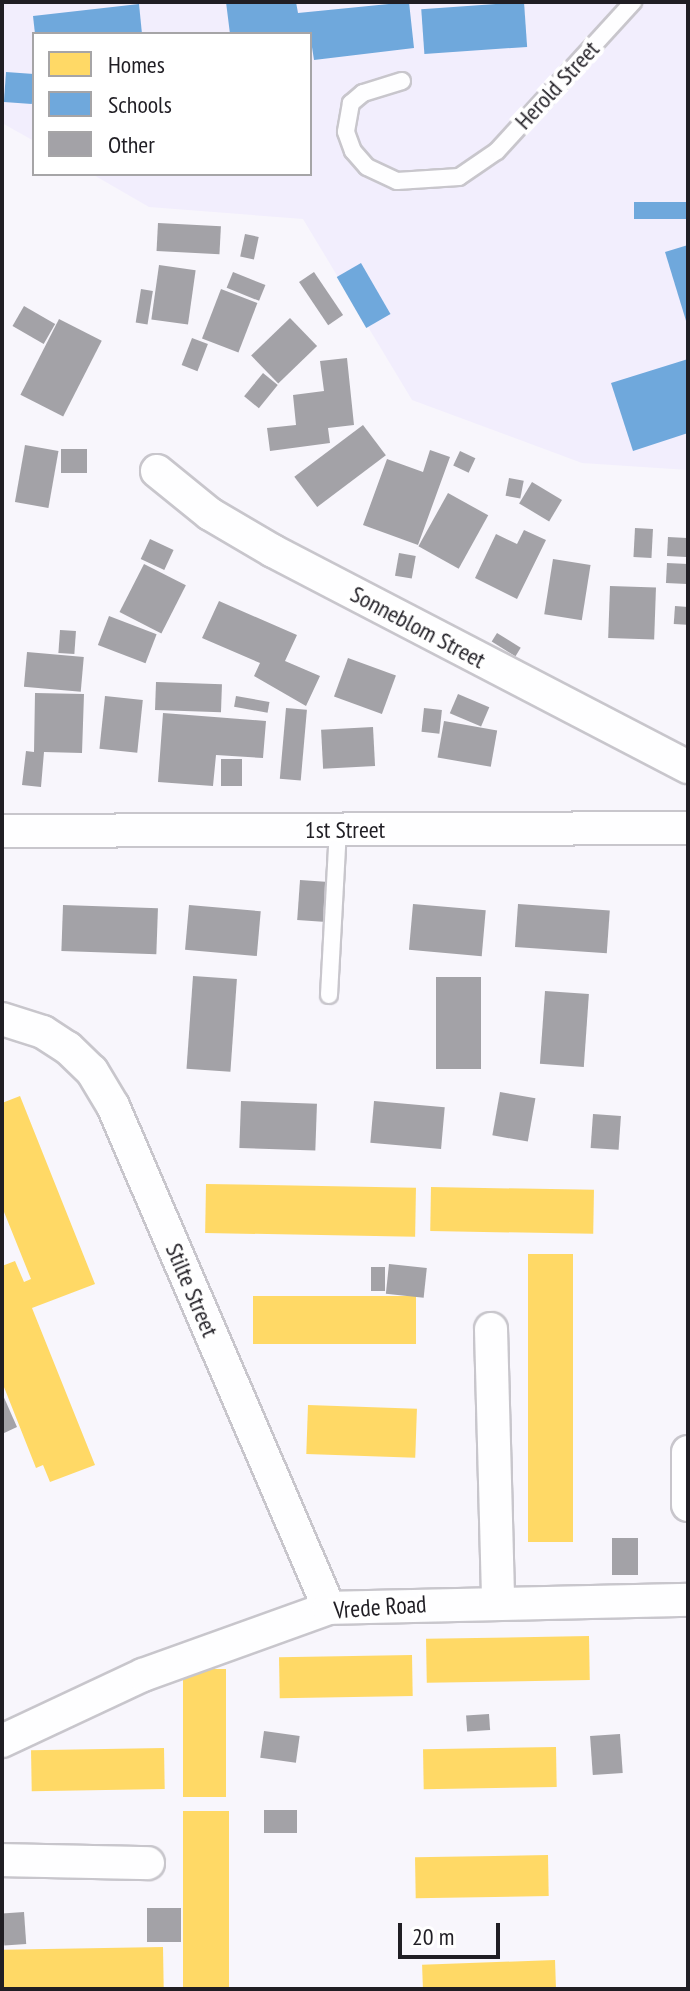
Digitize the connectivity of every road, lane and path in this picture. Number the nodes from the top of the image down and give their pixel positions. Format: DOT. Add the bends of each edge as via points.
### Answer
graph roads {
  1 [pos="633,2"];
  2 [pos="402,81"];
  3 [pos="157,471"];
  4 [pos="688,767"];
  5 [pos="688,828"];
  6 [pos="338,830"];
  7 [pos="2,831"];
  8 [pos="329,995"];
  9 [pos="2,1019"];
  10 [pos="491,1329"];
  11 [pos="688,1452"];
  12 [pos="688,1488"];
  13 [pos="688,1505"];
  14 [pos="688,1600"];
  15 [pos="498,1602"];
  16 [pos="329,1608"];
  17 [pos="2,1741"];
  18 [pos="2,1860"];
  19 [pos="148,1863"];
  1 -- 2 [label="lane, Herold Street" via="478,166 459,177 397,181 367,167 346,132 351,103 363,93"];
  3 -- 4 [label="street, Sonneblom Street" via="210,514 273,551"];
  5 -- 6 [label="street, 1st Street"];
  6 -- 7 [label="street, 1st Street"];
  6 -- 8 [label="lane"];
  9 -- 16 [label="street, Stilte Street" via="43,1032 68,1048 92,1071 113,1106"];
  10 -- 15 [label="street"];
  11 -- 12 [label="street"];
  12 -- 13 [label="street"];
  14 -- 15 [label="street, Vrede Road"];
  15 -- 16 [label="street, Vrede Road"];
  16 -- 17 [label="street, Vrede Road" via="143,1675"];
  18 -- 19 [label="street"];
}
